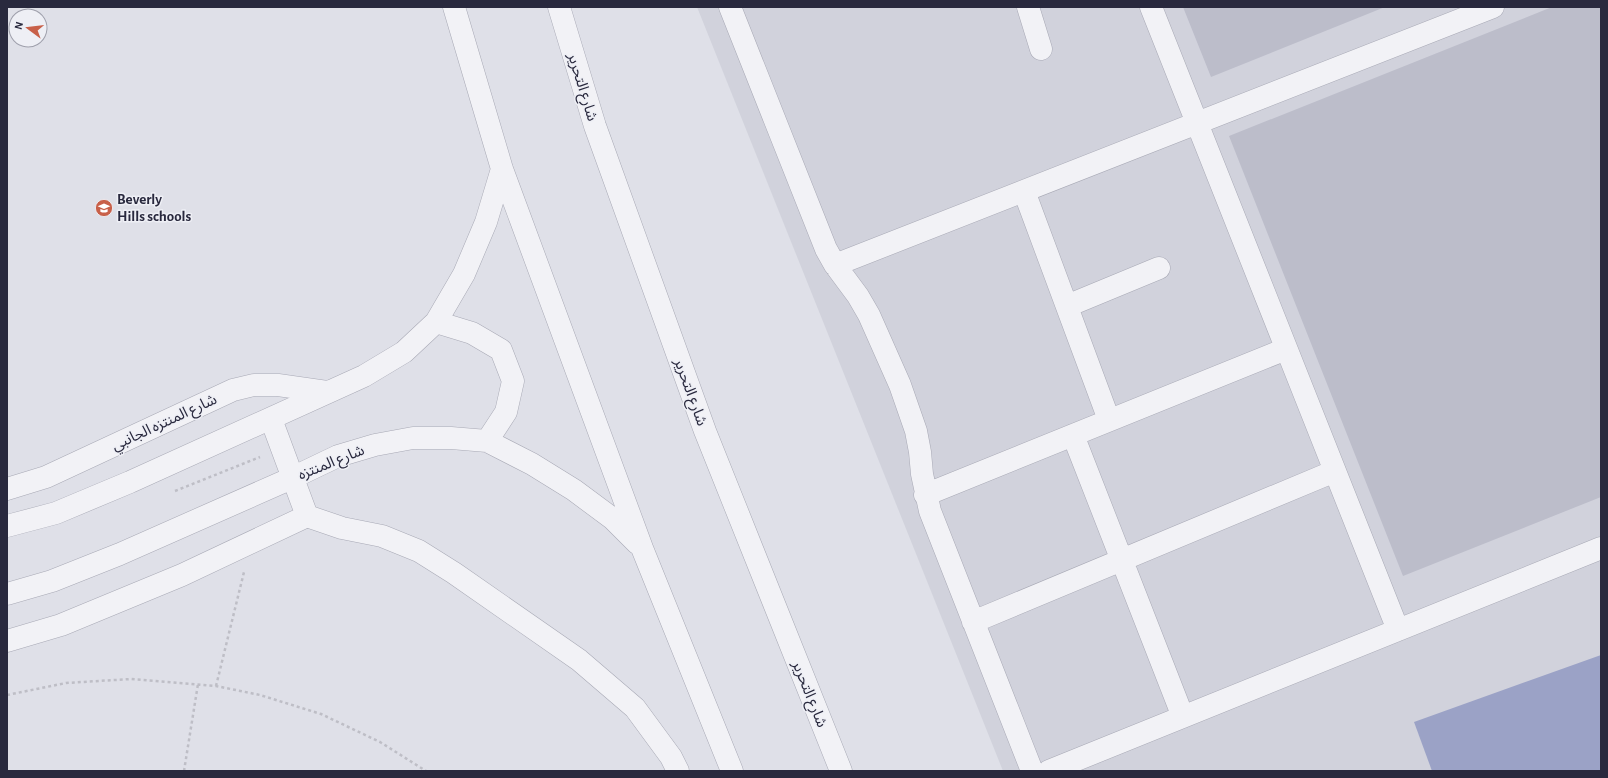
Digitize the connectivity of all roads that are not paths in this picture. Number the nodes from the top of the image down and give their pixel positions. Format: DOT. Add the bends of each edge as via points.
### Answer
graph roads {
  1 [pos="454,7"];
  2 [pos="559,7"];
  3 [pos="730,7"];
  4 [pos="1028,7"];
  5 [pos="1151,7"];
  6 [pos="1493,7"];
  7 [pos="1041,49"];
  8 [pos="1197,123"];
  9 [pos="502,168"];
  10 [pos="1024,191"];
  11 [pos="835,265"];
  12 [pos="1159,268"];
  13 [pos="1067,306"];
  14 [pos="436,322"];
  15 [pos="1286,349"];
  16 [pos="327,392"];
  17 [pos="271,419"];
  18 [pos="1109,420"];
  19 [pos="1073,435"];
  20 [pos="488,441"];
  21 [pos="1334,471"];
  22 [pos="292,478"];
  23 [pos="7,490"];
  24 [pos="925,495"];
  25 [pos="306,516"];
  26 [pos="7,526"];
  27 [pos="642,548"];
  28 [pos="1601,548"];
  29 [pos="1122,560"];
  30 [pos="7,594"];
  31 [pos="973,622"];
  32 [pos="1398,630"];
  33 [pos="7,641"];
  34 [pos="1183,717"];
  35 [pos="678,771"];
  36 [pos="732,771"];
  37 [pos="841,771"];
  38 [pos="1032,771"];
  39 [pos="1049,771"];
  1 -- 9 [label="street"];
  2 -- 37 [label="street, شارع التحرير" via="595,126 705,431"];
  3 -- 11 [label="street" via="818,231"];
  4 -- 7 [label="street"];
  5 -- 8 [label="street"];
  6 -- 8 [label="street"];
  8 -- 10 [label="street"];
  8 -- 15 [label="street"];
  9 -- 14 [label="street" via="483,228 464,274"];
  9 -- 27 [label="street"];
  10 -- 11 [label="street"];
  10 -- 13 [label="street"];
  11 -- 24 [label="street" via="870,315 900,385 916,431"];
  12 -- 13 [label="street"];
  13 -- 18 [label="street"];
  14 -- 16 [label="street" via="404,352 364,376"];
  14 -- 20 [label="street" via="472,333 500,350 513,381 506,412"];
  15 -- 18 [label="street"];
  15 -- 21 [label="street"];
  16 -- 17 [label="street"];
  16 -- 23 [label="street, شارع المنتزه الجانبي" via="278,385 254,385 233,390 46,477"];
  17 -- 22 [label="street"];
  17 -- 26 [label="street" via="56,512"];
  18 -- 19 [label="street"];
  19 -- 24 [label="street"];
  19 -- 29 [label="street"];
  20 -- 22 [label="street, شارع المنتزه" via="413,438 375,444 338,456"];
  20 -- 27 [label="street, شارع المنتزه" via="574,490 613,519"];
  21 -- 29 [label="street"];
  21 -- 32 [label="street"];
  22 -- 25 [label="street"];
  22 -- 30 [label="street, شارع المنتزه" via="86,568"];
  24 -- 31 [label="street"];
  25 -- 33 [label="street" via="182,575 61,625"];
  25 -- 35 [label="street" via="342,528 382,536 419,551 454,573 579,660 635,708 671,757"];
  27 -- 36 [label="street"];
  28 -- 32 [label="street"];
  29 -- 31 [label="street"];
  29 -- 34 [label="street"];
  31 -- 38 [label="street"];
  32 -- 34 [label="street"];
  34 -- 39 [label="street"];
}
